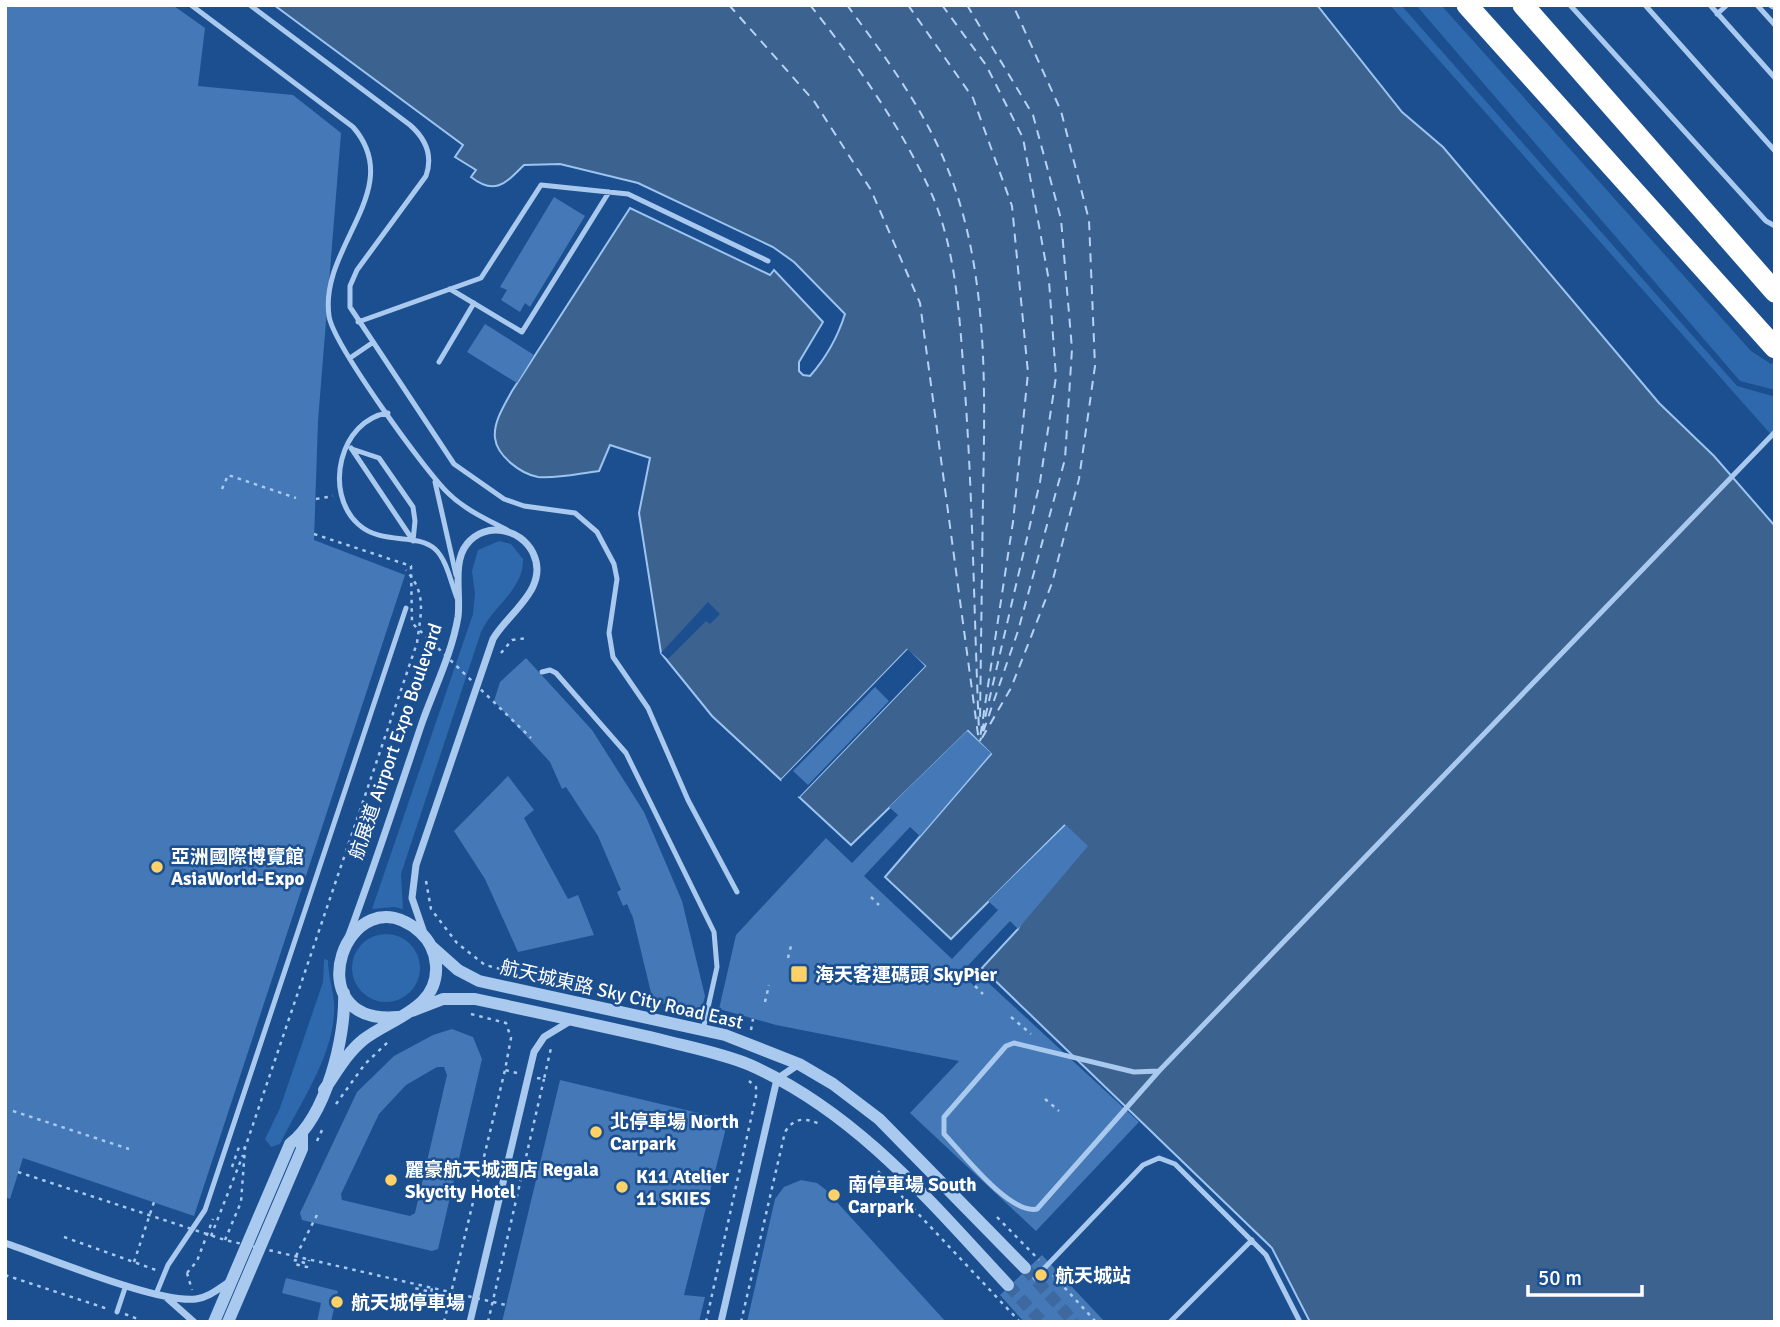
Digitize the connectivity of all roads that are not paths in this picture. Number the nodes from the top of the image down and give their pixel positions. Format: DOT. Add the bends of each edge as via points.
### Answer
graph roads {
  1 [pos="191,5"];
  2 [pos="250,5"];
  3 [pos="1468,5"];
  4 [pos="1523,5"];
  5 [pos="1570,5"];
  6 [pos="1645,5"];
  7 [pos="1710,5"];
  8 [pos="1727,5"];
  9 [pos="1757,5"];
  10 [pos="1770,5"];
  11 [pos="1775,8"];
  12 [pos="1717,14"];
  13 [pos="1775,25"];
  14 [pos="1775,78"];
  15 [pos="1775,151"];
  16 [pos="609,192"];
  17 [pos="1775,226"];
  18 [pos="768,261"];
  19 [pos="450,289"];
  20 [pos="1775,292"];
  21 [pos="474,303"];
  22 [pos="358,322"];
  23 [pos="372,343"];
  24 [pos="1775,348"];
  25 [pos="350,358"];
  26 [pos="439,362"];
  27 [pos="388,413"];
  28 [pos="1775,432"];
  29 [pos="348,443"];
  30 [pos="352,449"];
  31 [pos="435,479"];
  32 [pos="509,531"];
  33 [pos="413,541"];
  34 [pos="459,591"];
  35 [pos="459,604"];
  36 [pos="406,608"];
  37 [pos="542,672"];
  38 [pos="737,892"];
  39 [pos="347,939"];
  40 [pos="428,941"];
  41 [pos="344,993"];
  42 [pos="412,1011"];
  43 [pos="398,1017"];
  44 [pos="573,1020"];
  45 [pos="703,1030"];
  46 [pos="799,1064"];
  47 [pos="1159,1070"];
  48 [pos="777,1079"];
  49 [pos="324,1090"];
  50 [pos="302,1134"];
  51 [pos="1252,1240"];
  52 [pos="5,1243"];
  53 [pos="1025,1268"];
  54 [pos="1035,1279"];
  55 [pos="229,1281"];
  56 [pos="126,1284"];
  57 [pos="1008,1285"];
  58 [pos="156,1294"];
  59 [pos="167,1298"];
  60 [pos="117,1312"];
  61 [pos="194,1322"];
  62 [pos="214,1322"];
  63 [pos="228,1322"];
  64 [pos="470,1322"];
  65 [pos="721,1322"];
  66 [pos="1170,1322"];
  67 [pos="1300,1322"];
  1 -- 25 [label="lane" via="353,127 371,152 365,204 342,246 330,292 329,316"];
  2 -- 22 [label="lane" via="416,130 427,147 429,163 422,183 353,278 349,300"];
  3 -- 24 [label="highway"];
  4 -- 20 [label="highway"];
  5 -- 17 [label="lane"];
  6 -- 15 [label="lane"];
  7 -- 12 [label="lane"];
  8 -- 12 [label="lane"];
  9 -- 13 [label="lane"];
  10 -- 11 [label="lane"];
  12 -- 14 [label="lane"];
  16 -- 18 [label="lane" via="628,194"];
  16 -- 19 [label="lane" via="541,185 481,278"];
  16 -- 21 [label="lane" via="522,332"];
  19 -- 21 [label="lane"];
  19 -- 22 [label="lane"];
  21 -- 26 [label="lane"];
  22 -- 23 [label="lane"];
  23 -- 25 [label="lane"];
  23 -- 38 [label="lane" via="454,464 513,503 568,510 597,532 617,579 609,633 613,657 652,714 688,800"];
  25 -- 27 [label="lane"];
  27 -- 29 [label="lane" via="364,421"];
  27 -- 31 [label="lane"];
  28 -- 47 [label="lane"];
  29 -- 30 [label="lane"];
  29 -- 33 [label="lane" via="341,495 358,524 386,539"];
  30 -- 33 [label="lane"];
  30 -- 33 [label="lane" via="379,458 413,507"];
  31 -- 32 [label="lane" via="458,502"];
  31 -- 34 [label="lane"];
  32 -- 34 [label="street, 航展道 Airport Expo Boulevard" via="485,532 466,545"];
  32 -- 40 [label="street, 航展道 Airport Expo Boulevard" via="530,548 537,576 532,590 493,639 418,854 412,898"];
  33 -- 35 [label="lane" via="435,549"];
  34 -- 35 [label="street, 航展道 Airport Expo Boulevard"];
  35 -- 39 [label="street, 航展道 Airport Expo Boulevard" via="454,630"];
  36 -- 58 [label="lane" via="205,1210 164,1272"];
  37 -- 45 [label="lane" via="556,673 626,753 714,932 717,967"];
  39 -- 40 [label="street" via="364,925 386,919 408,924"];
  39 -- 41 [label="street, 航展道 Airport Expo Boulevard" via="338,966"];
  40 -- 42 [label="street, 航展道 Airport Expo Boulevard" via="435,958 435,981"];
  40 -- 45 [label="street, 航天城東路 Sky City Road East" via="448,963 479,981"];
  41 -- 43 [label="street" via="361,1011"];
  41 -- 49 [label="street, 航展道 Airport Expo Boulevard" via="339,1046"];
  42 -- 43 [label="street, 航展道 Airport Expo Boulevard"];
  42 -- 44 [label="street, 航天城東路 Sky City Road East" via="443,999 464,998"];
  43 -- 49 [label="street, 航展道 Airport Expo Boulevard" via="363,1040"];
  44 -- 48 [label="street, 航天城東路 Sky City Road East" via="717,1054"];
  44 -- 64 [label="street" via="544,1037 534,1052"];
  45 -- 46 [label="street, 航天城東路 Sky City Road East"];
  46 -- 48 [label="street"];
  46 -- 53 [label="street, 航天城東路 Sky City Road East" via="878,1119"];
  47 -- 47 [label="lane" via="1134,1072 1014,1043 1006,1046 944,1116 944,1134 1012,1204 1037,1209"];
  48 -- 57 [label="street, 航天城東路 Sky City Road East" via="828,1110 880,1152"];
  48 -- 65 [label="street"];
  49 -- 50 [label="street, 航展道 Airport Expo Boulevard"];
  50 -- 55 [label="street, 航展道 Airport Expo Boulevard" via="290,1144"];
  50 -- 63 [label="street, 航展道 Airport Expo Boulevard" via="302,1149"];
  51 -- 54 [label="lane" via="1175,1164 1159,1158 1143,1164"];
  51 -- 66 [label="lane"];
  51 -- 67 [label="lane" via="1276,1270"];
  52 -- 56 [label="street"];
  55 -- 59 [label="street" via="198,1299"];
  55 -- 62 [label="street, 航展道 Airport Expo Boulevard"];
  56 -- 58 [label="street"];
  56 -- 60 [label="lane"];
  58 -- 59 [label="street"];
  59 -- 61 [label="street"];
}
